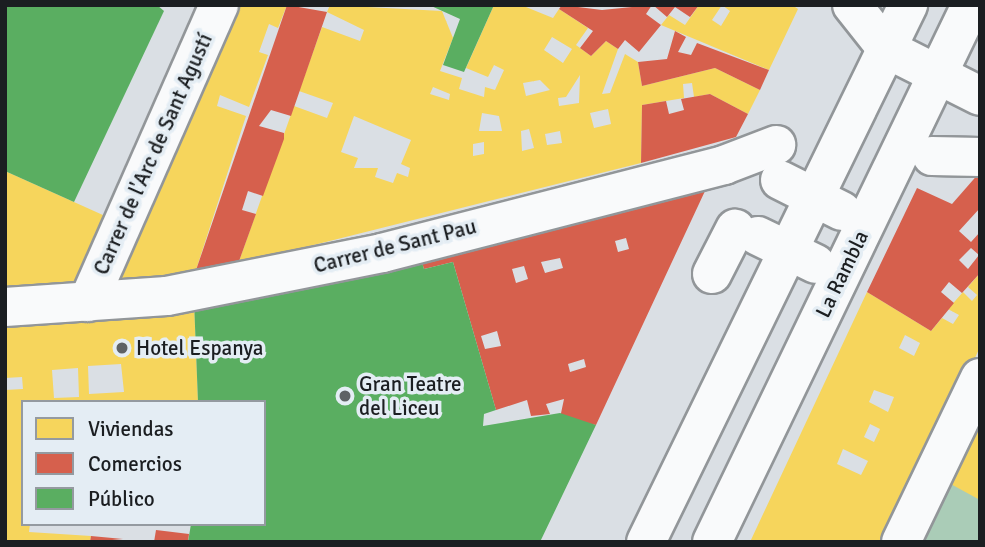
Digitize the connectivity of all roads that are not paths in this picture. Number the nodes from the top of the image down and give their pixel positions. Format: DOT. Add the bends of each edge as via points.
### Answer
graph roads {
  1 [pos="219,5"];
  2 [pos="908,5"];
  3 [pos="971,5"];
  4 [pos="857,10"];
  5 [pos="887,48"];
  6 [pos="953,83"];
  7 [pos="932,156"];
  8 [pos="980,157"];
  9 [pos="829,190"];
  10 [pos="774,244"];
  11 [pos="712,274"];
  12 [pos="88,302"];
  13 [pos="5,307"];
  14 [pos="980,378"];
  15 [pos="646,542"];
  16 [pos="712,542"];
  17 [pos="901,542"];
  1 -- 12 [label="street, Carrer de l'Arc de Sant Agustí"];
  2 -- 5 [label="street"];
  3 -- 6 [label="street, La Rambla"];
  4 -- 5 [label="street"];
  5 -- 6 [label="street"];
  5 -- 9 [label="street"];
  6 -- 16 [label="street, La Rambla"];
  7 -- 8 [label="street"];
  9 -- 10 [label="street"];
  9 -- 12 [label="street, Carrer de Sant Pau" via="784,157 686,174 382,253 167,296"];
  10 -- 11 [label="street"];
  10 -- 15 [label="street"];
  12 -- 13 [label="street, Carrer de Sant Pau"];
  14 -- 17 [label="street"];
}
